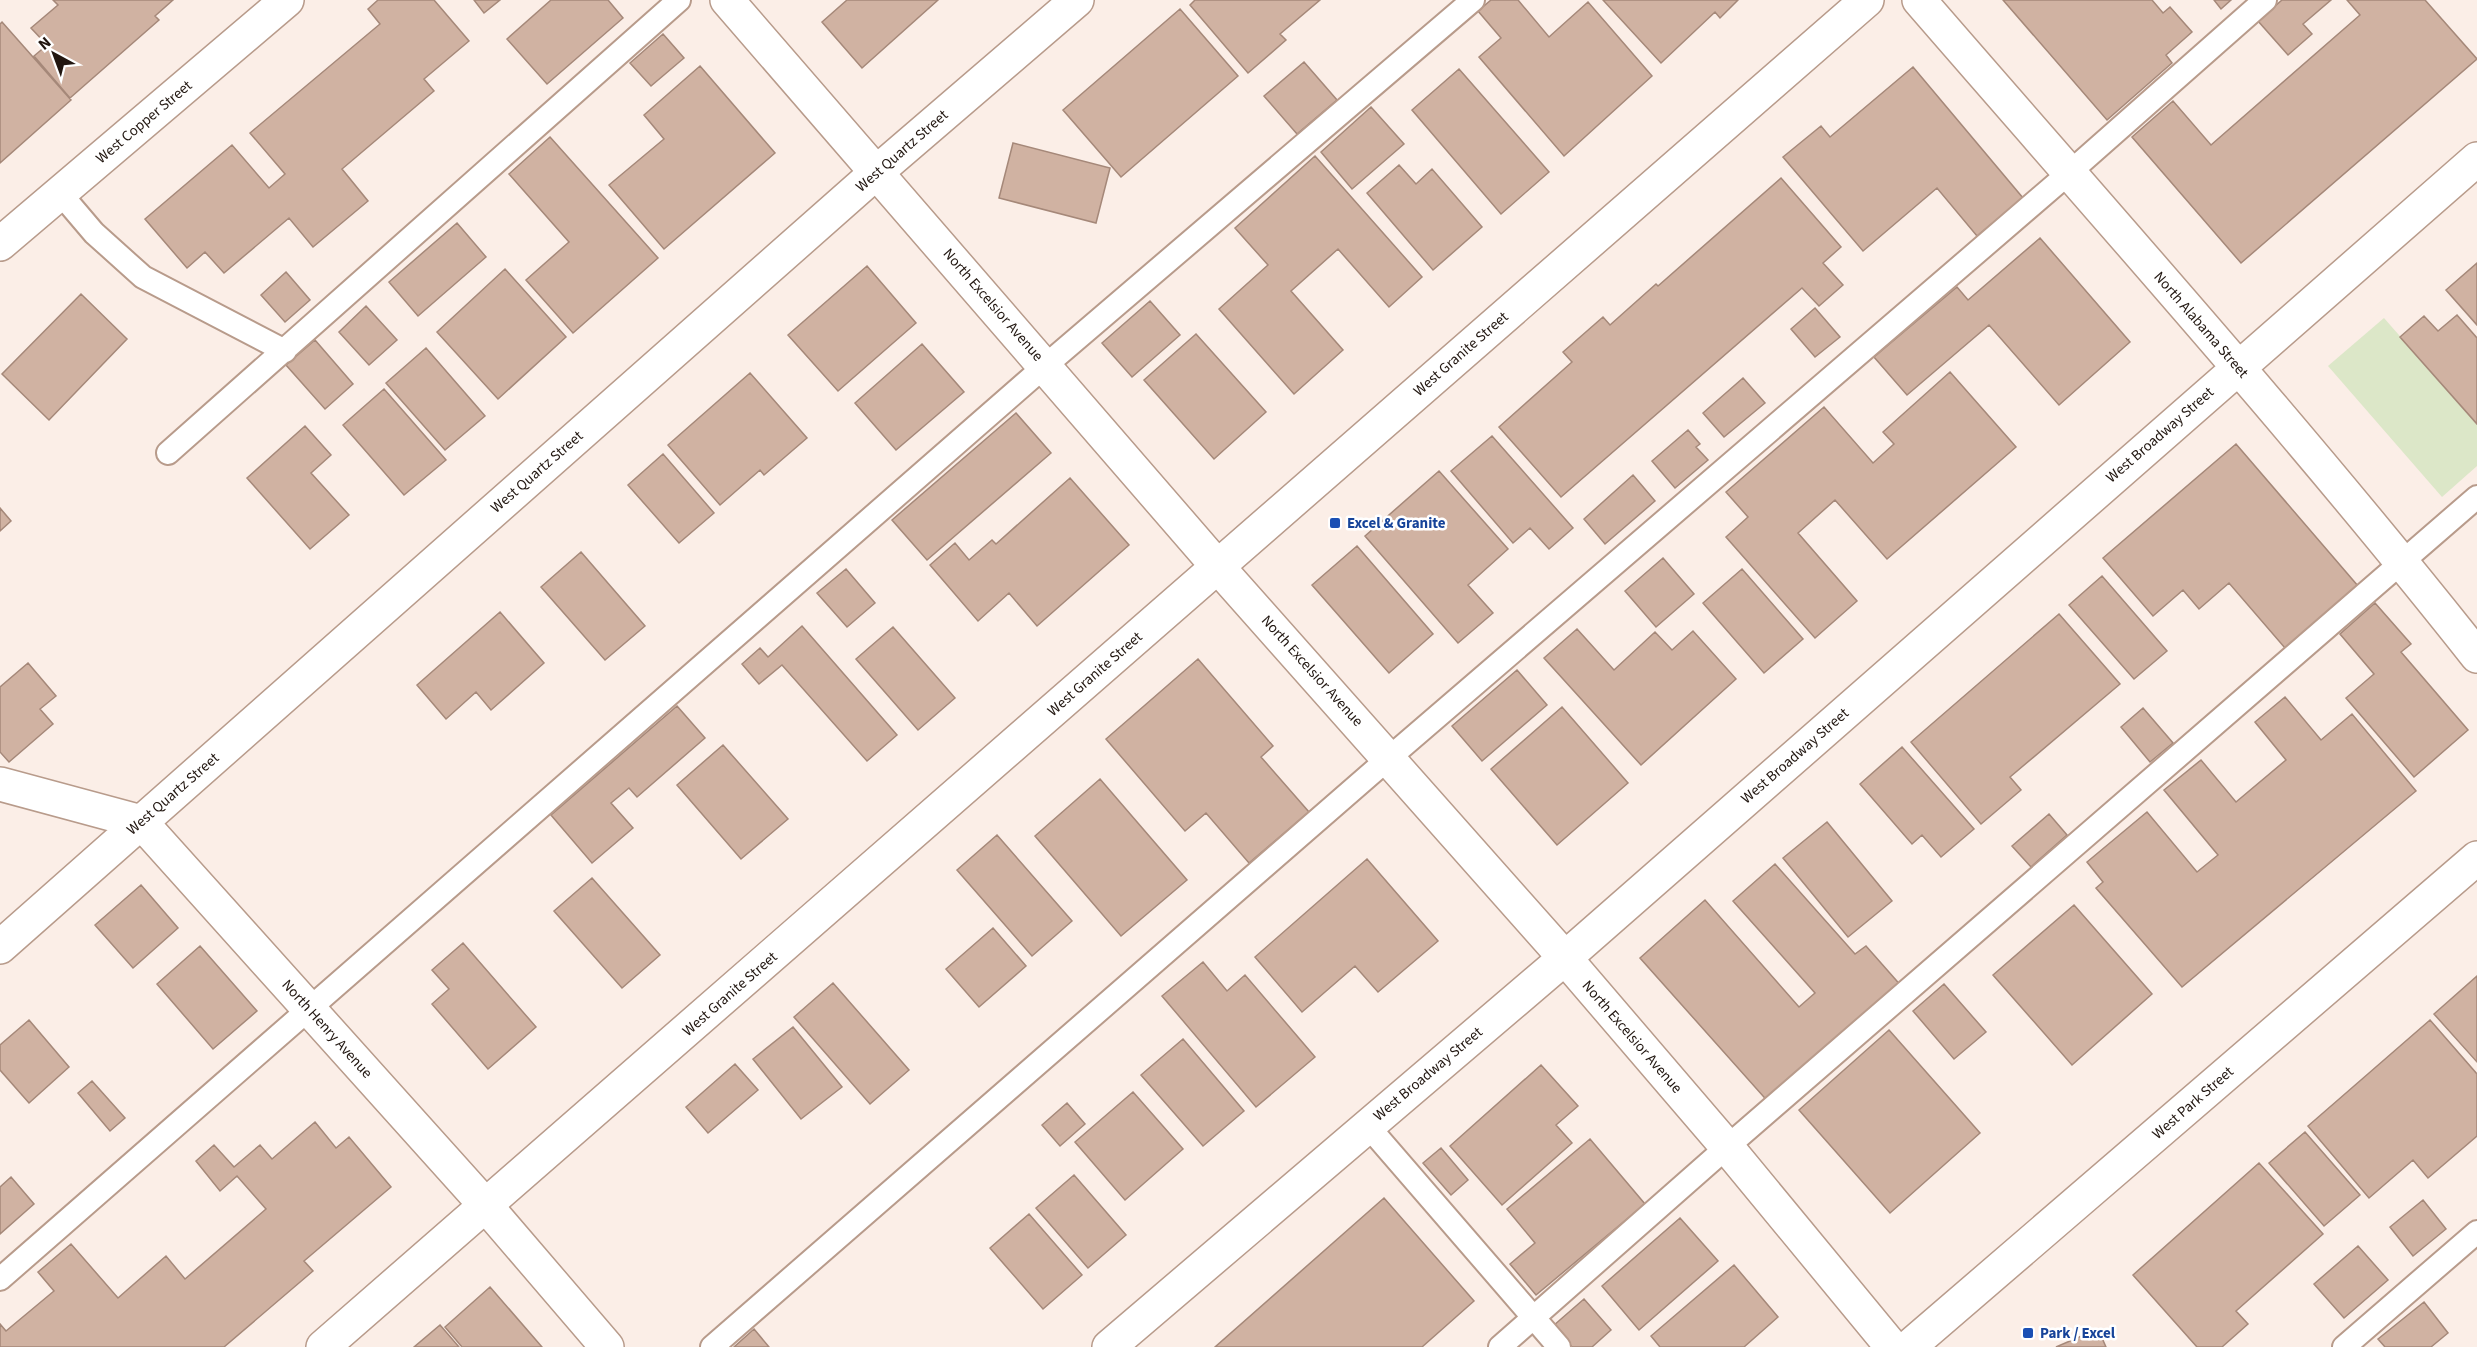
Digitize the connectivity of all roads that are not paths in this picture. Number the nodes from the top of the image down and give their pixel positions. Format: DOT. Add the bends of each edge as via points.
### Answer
graph roads {
  1 [pos="287,0"];
  2 [pos="679,0"];
  3 [pos="727,0"];
  4 [pos="1077,0"];
  5 [pos="1473,0"];
  6 [pos="1867,0"];
  7 [pos="1919,0"];
  8 [pos="2265,0"];
  9 [pos="2477,159"];
  10 [pos="878,171"];
  11 [pos="2069,173"];
  12 [pos="60,193"];
  13 [pos="0,244"];
  14 [pos="285,351"];
  15 [pos="1045,366"];
  16 [pos="2237,367"];
  17 [pos="168,453"];
  18 [pos="2477,497"];
  19 [pos="2403,562"];
  20 [pos="1218,567"];
  21 [pos="2477,656"];
  22 [pos="1389,758"];
  23 [pos="0,784"];
  24 [pos="141,822"];
  25 [pos="2477,858"];
  26 [pos="0,947"];
  27 [pos="1565,958"];
  28 [pos="310,1011"];
  29 [pos="1367,1125"];
  30 [pos="1726,1147"];
  31 [pos="487,1207"];
  32 [pos="2477,1232"];
  33 [pos="0,1279"];
  34 [pos="1534,1318"];
  35 [pos="323,1347"];
  36 [pos="607,1347"];
  37 [pos="712,1347"];
  38 [pos="1109,1347"];
  39 [pos="1500,1347"];
  40 [pos="1559,1347"];
  41 [pos="1892,1347"];
  42 [pos="1909,1347"];
  43 [pos="2344,1347"];
  1 -- 12 [label="street, West Copper Street"];
  2 -- 14 [label="lane"];
  3 -- 10 [label="street, North Excelsior Avenue"];
  4 -- 10 [label="street, West Quartz Street"];
  5 -- 15 [label="lane"];
  6 -- 20 [label="street, West Granite Street"];
  7 -- 11 [label="street, North Alabama Street"];
  8 -- 11 [label="lane"];
  9 -- 16 [label="street, West Broadway Street"];
  10 -- 15 [label="street, North Excelsior Avenue"];
  10 -- 24 [label="street, West Quartz Street"];
  11 -- 16 [label="street, North Alabama Street"];
  11 -- 22 [label="lane"];
  12 -- 13 [label="street, West Copper Street"];
  12 -- 14 [label="lane" via="94,234 143,277"];
  14 -- 17 [label="lane"];
  15 -- 20 [label="street, North Excelsior Avenue"];
  15 -- 28 [label="lane"];
  16 -- 19 [label="street, North Alabama Street"];
  16 -- 27 [label="street, West Broadway Street"];
  18 -- 19 [label="lane"];
  19 -- 21 [label="street, North Alabama Street"];
  19 -- 30 [label="lane"];
  20 -- 22 [label="street, North Excelsior Avenue"];
  20 -- 31 [label="street, West Granite Street"];
  22 -- 27 [label="street, North Excelsior Avenue"];
  22 -- 37 [label="lane"];
  23 -- 24 [label="street"];
  24 -- 26 [label="street, West Quartz Street"];
  24 -- 28 [label="street, North Henry Avenue"];
  25 -- 42 [label="street, West Park Street"];
  27 -- 29 [label="street, West Broadway Street"];
  27 -- 30 [label="street, North Excelsior Avenue"];
  28 -- 31 [label="street, North Henry Avenue"];
  28 -- 33 [label="lane"];
  29 -- 34 [label="lane"];
  29 -- 38 [label="street, West Broadway Street"];
  30 -- 34 [label="lane"];
  30 -- 41 [label="street, North Excelsior Avenue"];
  31 -- 35 [label="street, West Granite Street"];
  31 -- 36 [label="street, North Henry Avenue"];
  32 -- 43 [label="lane"];
  34 -- 39 [label="lane"];
  34 -- 40 [label="lane"];
}
